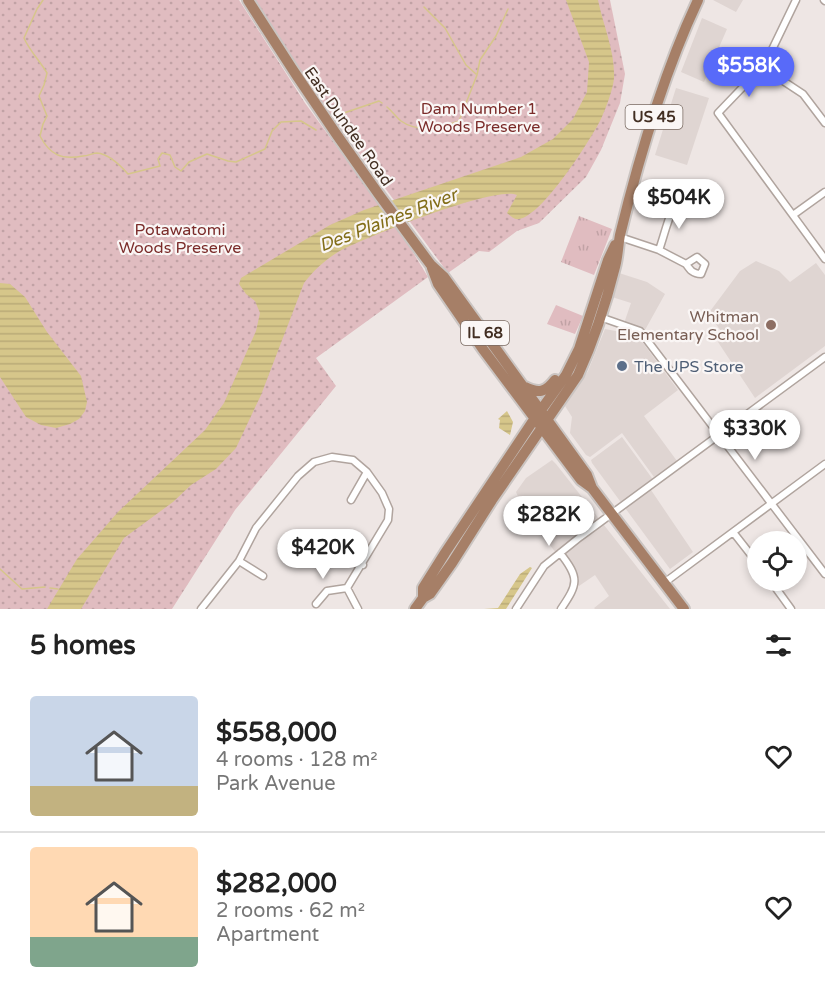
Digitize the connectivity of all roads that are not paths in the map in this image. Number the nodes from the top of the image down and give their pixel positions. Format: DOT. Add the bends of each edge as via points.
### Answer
graph roads {
  1 [pos="248,0"];
  2 [pos="698,0"];
  3 [pos="796,0"];
  4 [pos="768,58"];
  5 [pos="825,123"];
  6 [pos="825,192"];
  7 [pos="793,215"];
  8 [pos="671,216"];
  9 [pos="620,237"];
  10 [pos="659,250"];
  11 [pos="825,259"];
  12 [pos="686,264"];
  13 [pos="431,265"];
  14 [pos="600,317"];
  15 [pos="579,349"];
  16 [pos="825,357"];
  17 [pos="524,387"];
  18 [pos="538,414"];
  19 [pos="545,424"];
  20 [pos="719,434"];
  21 [pos="825,464"];
  22 [pos="367,472"];
  23 [pos="351,500"];
  24 [pos="772,503"];
  25 [pos="612,513"];
  26 [pos="734,532"];
  27 [pos="315,542"];
  28 [pos="747,549"];
  29 [pos="560,554"];
  30 [pos="239,561"];
  31 [pos="363,565"];
  32 [pos="825,574"];
  33 [pos="263,576"];
  34 [pos="664,583"];
  35 [pos="347,588"];
  36 [pos="778,591"];
  37 [pos="423,598"];
  38 [pos="316,603"];
  39 [pos="201,609"];
  40 [pos="358,609"];
  41 [pos="415,609"];
  42 [pos="516,609"];
  43 [pos="561,609"];
  44 [pos="684,609"];
  45 [pos="791,609"];
  1 -- 13 [label="main road, East Dundee Road / IL 68" via="299,81"];
  2 -- 9 [label="main road, US 45" via="668,74"];
  3 -- 4 [label="street"];
  5 -- 7 [label="street" via="803,94 762,67 718,113"];
  6 -- 7 [label="street"];
  7 -- 11 [label="street"];
  8 -- 8 [label="street" via="677,199 687,196 691,206"];
  8 -- 10 [label="street"];
  9 -- 10 [label="street"];
  9 -- 14 [label="main road, US 45"];
  9 -- 15 [label="main road, US 45" via="608,261"];
  10 -- 12 [label="street"];
  13 -- 17 [label="main road, East Dundee Road / IL 68" via="444,277"];
  13 -- 18 [label="main road, East Dundee Road / IL 68" via="438,284"];
  14 -- 19 [label="main road, US 45" via="578,375"];
  14 -- 20 [label="street" via="640,332"];
  15 -- 17 [label="main road" via="548,389 537,392"];
  15 -- 18 [label="main road, US 45"];
  16 -- 20 [label="street"];
  17 -- 18 [label="main road, East Dundee Road / IL 68"];
  18 -- 19 [label="main road, East Dundee Road / IL 68"];
  18 -- 37 [label="main road, US 45" via="423,588"];
  19 -- 25 [label="main road, East Dundee Road / IL 68"];
  19 -- 37 [label="main road, US 45" via="452,563"];
  20 -- 24 [label="street"];
  20 -- 25 [label="street"];
  21 -- 24 [label="street"];
  22 -- 23 [label="street"];
  22 -- 30 [label="street" via="353,460 332,457 314,462 256,528"];
  22 -- 31 [label="street" via="389,509 388,520"];
  24 -- 26 [label="street"];
  24 -- 32 [label="street"];
  25 -- 29 [label="street"];
  25 -- 34 [label="main road, East Dundee Road / IL 68"];
  26 -- 28 [label="street"];
  26 -- 34 [label="street"];
  27 -- 31 [label="street"];
  29 -- 42 [label="street" via="544,566"];
  29 -- 43 [label="street" via="576,581"];
  30 -- 33 [label="street"];
  30 -- 39 [label="street"];
  31 -- 35 [label="street"];
  34 -- 44 [label="main road, East Dundee Road / IL 68"];
  35 -- 38 [label="street" via="327,591"];
  35 -- 40 [label="street"];
  36 -- 45 [label="street"];
  37 -- 41 [label="main road, US 45"];
}
